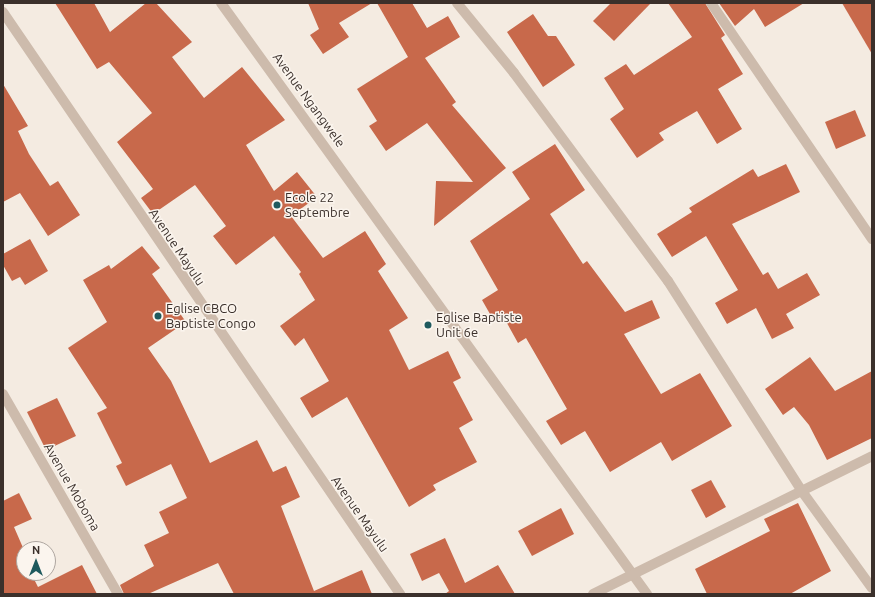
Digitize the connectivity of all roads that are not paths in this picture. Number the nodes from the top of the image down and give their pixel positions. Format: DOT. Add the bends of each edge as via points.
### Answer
graph roads {
  1 [pos="221,3"];
  2 [pos="457,3"];
  3 [pos="711,3"];
  4 [pos="3,12"];
  5 [pos="872,239"];
  6 [pos="3,394"];
  7 [pos="872,456"];
  8 [pos="801,490"];
  9 [pos="635,574"];
  10 [pos="872,588"];
  11 [pos="118,594"];
  12 [pos="400,594"];
  13 [pos="593,594"];
  14 [pos="648,594"];
  1 -- 9 [label="street, Avenue Ngangwele" via="375,212 500,393"];
  2 -- 8 [label="street" via="514,73 668,281"];
  3 -- 5 [label="street"];
  4 -- 12 [label="street, Avenue Mayulu"];
  6 -- 11 [label="street, Avenue Moboma"];
  7 -- 8 [label="street"];
  8 -- 9 [label="street"];
  8 -- 10 [label="street"];
  9 -- 13 [label="street"];
  9 -- 14 [label="street, Avenue Ngangwele"];
}
